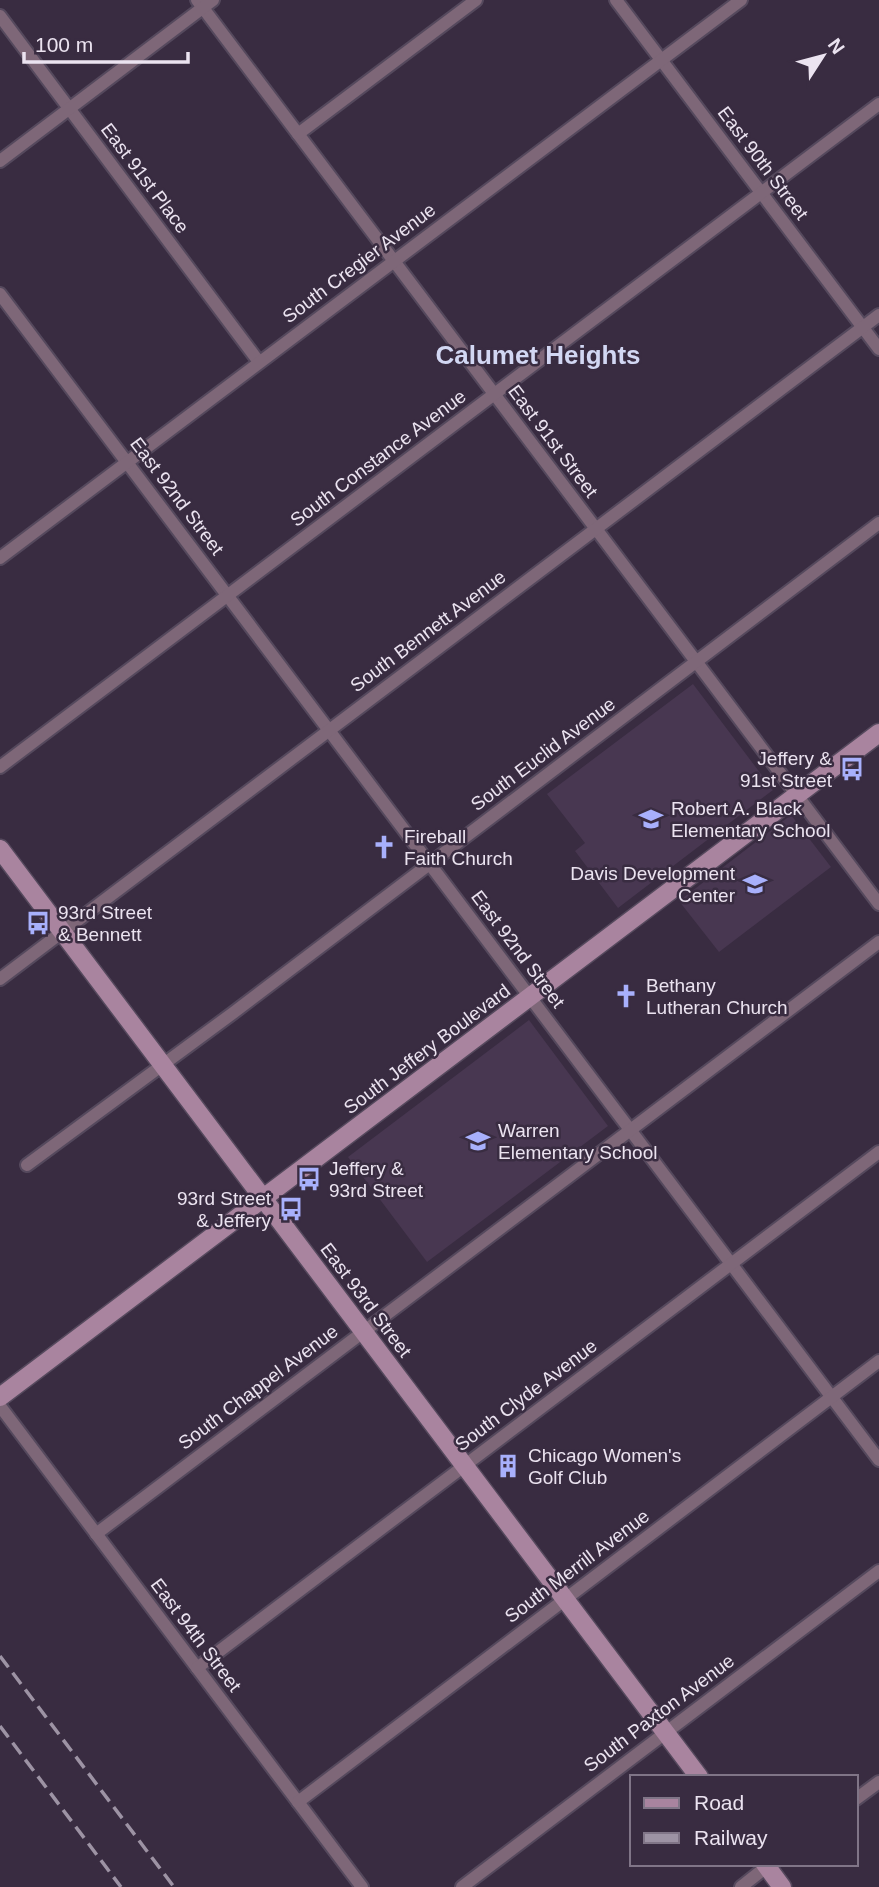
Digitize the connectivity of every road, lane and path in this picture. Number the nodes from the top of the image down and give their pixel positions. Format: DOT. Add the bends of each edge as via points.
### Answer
graph roads {
  1 [pos="476,0"];
  2 [pos="616,0"];
  3 [pos="741,0"];
  4 [pos="204,3"];
  5 [pos="0,16"];
  6 [pos="661,60"];
  7 [pos="879,104"];
  8 [pos="69,109"];
  9 [pos="298,134"];
  10 [pos="0,161"];
  11 [pos="761,193"];
  12 [pos="394,261"];
  13 [pos="0,294"];
  14 [pos="879,314"];
  15 [pos="863,327"];
  16 [pos="879,349"];
  17 [pos="259,362"];
  18 [pos="494,394"];
  19 [pos="127,462"];
  20 [pos="879,523"];
  21 [pos="596,528"];
  22 [pos="0,558"];
  23 [pos="227,595"];
  24 [pos="696,662"];
  25 [pos="329,730"];
  26 [pos="879,733"];
  27 [pos="0,767"];
  28 [pos="797,795"];
  29 [pos="0,849"];
  30 [pos="430,864"];
  31 [pos="879,904"];
  32 [pos="62,932"];
  33 [pos="879,942"];
  34 [pos="0,979"];
  35 [pos="530,997"];
  36 [pos="163,1065"];
  37 [pos="630,1130"];
  38 [pos="879,1152"];
  39 [pos="27,1165"];
  40 [pos="264,1199"];
  41 [pos="731,1264"];
  42 [pos="364,1332"];
  43 [pos="879,1361"];
  44 [pos="0,1397"];
  45 [pos="832,1397"];
  46 [pos="0,1406"];
  47 [pos="879,1460"];
  48 [pos="464,1465"];
  49 [pos="96,1534"];
  50 [pos="879,1571"];
  51 [pos="565,1599"];
  52 [pos="197,1668"];
  53 [pos="666,1732"];
  54 [pos="698,1775"];
  55 [pos="879,1782"];
  56 [pos="858,1798"];
  57 [pos="298,1802"];
  58 [pos="766,1866"];
  59 [pos="768,1866"];
  60 [pos="362,1887"];
  61 [pos="462,1887"];
  62 [pos="741,1887"];
  63 [pos="782,1887"];
  1 -- 9 [label="street"];
  2 -- 6 [label="street, East 90th Street"];
  3 -- 6 [label="street, South Cregier Avenue"];
  4 -- 8 [label="street"];
  4 -- 9 [label="street, East 91st Street"];
  5 -- 8 [label="street, East 91st Place"];
  6 -- 11 [label="street, East 90th Street"];
  6 -- 12 [label="street, South Cregier Avenue"];
  7 -- 11 [label="street, South Constance Avenue"];
  8 -- 10 [label="street"];
  8 -- 17 [label="street, East 91st Place"];
  9 -- 12 [label="street, East 91st Street"];
  11 -- 15 [label="street, East 90th Street"];
  11 -- 18 [label="street, South Constance Avenue"];
  12 -- 17 [label="street, South Cregier Avenue"];
  12 -- 18 [label="street, East 91st Street"];
  13 -- 19 [label="street, East 92nd Street"];
  14 -- 15 [label="street, South Bennett Avenue"];
  15 -- 16 [label="street, East 90th Street"];
  15 -- 21 [label="street, South Bennett Avenue"];
  17 -- 19 [label="street, South Cregier Avenue"];
  18 -- 21 [label="street, East 91st Street"];
  18 -- 23 [label="street, South Constance Avenue"];
  19 -- 22 [label="street, South Cregier Avenue"];
  19 -- 23 [label="street, East 92nd Street"];
  20 -- 24 [label="street, South Euclid Avenue"];
  21 -- 24 [label="street, East 91st Street"];
  21 -- 25 [label="street, South Bennett Avenue"];
  23 -- 25 [label="street, East 92nd Street"];
  23 -- 27 [label="street, South Constance Avenue"];
  24 -- 28 [label="street, East 91st Street"];
  24 -- 30 [label="street, South Euclid Avenue"];
  25 -- 30 [label="street, East 92nd Street"];
  25 -- 32 [label="street, South Bennett Avenue"];
  26 -- 28 [label="street, South Jeffery Boulevard"];
  28 -- 31 [label="street, East 91st Street"];
  28 -- 35 [label="street, South Jeffery Boulevard"];
  29 -- 32 [label="street, East 93rd Street"];
  30 -- 35 [label="street, East 92nd Street"];
  30 -- 36 [label="street, South Euclid Avenue"];
  32 -- 34 [label="street, South Bennett Avenue"];
  32 -- 36 [label="street, East 93rd Street"];
  33 -- 37 [label="street, South Chappel Avenue"];
  35 -- 37 [label="street, East 92nd Street"];
  35 -- 40 [label="street, South Jeffery Boulevard"];
  36 -- 39 [label="street, South Euclid Avenue"];
  36 -- 40 [label="street, East 93rd Street"];
  37 -- 41 [label="street, East 92nd Street"];
  37 -- 42 [label="street, South Chappel Avenue"];
  38 -- 41 [label="street, South Clyde Avenue"];
  40 -- 42 [label="street, East 93rd Street"];
  40 -- 44 [label="street, South Jeffery Boulevard"];
  41 -- 45 [label="street, East 92nd Street"];
  41 -- 48 [label="street, South Clyde Avenue"];
  42 -- 48 [label="street, East 93rd Street"];
  42 -- 49 [label="street, South Chappel Avenue"];
  43 -- 45 [label="street, South Merrill Avenue"];
  45 -- 47 [label="street, East 92nd Street"];
  45 -- 51 [label="street, South Merrill Avenue"];
  46 -- 49 [label="street, East 94th Street"];
  48 -- 51 [label="street, East 93rd Street"];
  48 -- 52 [label="street, South Clyde Avenue"];
  49 -- 52 [label="street, East 94th Street"];
  50 -- 53 [label="street, South Paxton Avenue"];
  51 -- 53 [label="street, East 93rd Street"];
  51 -- 57 [label="street, South Merrill Avenue"];
  52 -- 57 [label="street, East 94th Street"];
  53 -- 54 [label="street, East 93rd Street"];
  53 -- 61 [label="street, South Paxton Avenue"];
  55 -- 56 [label="street"];
  57 -- 60 [label="street, East 94th Street"];
  58 -- 62 [label="street"];
  59 -- 63 [label="street"];
}
